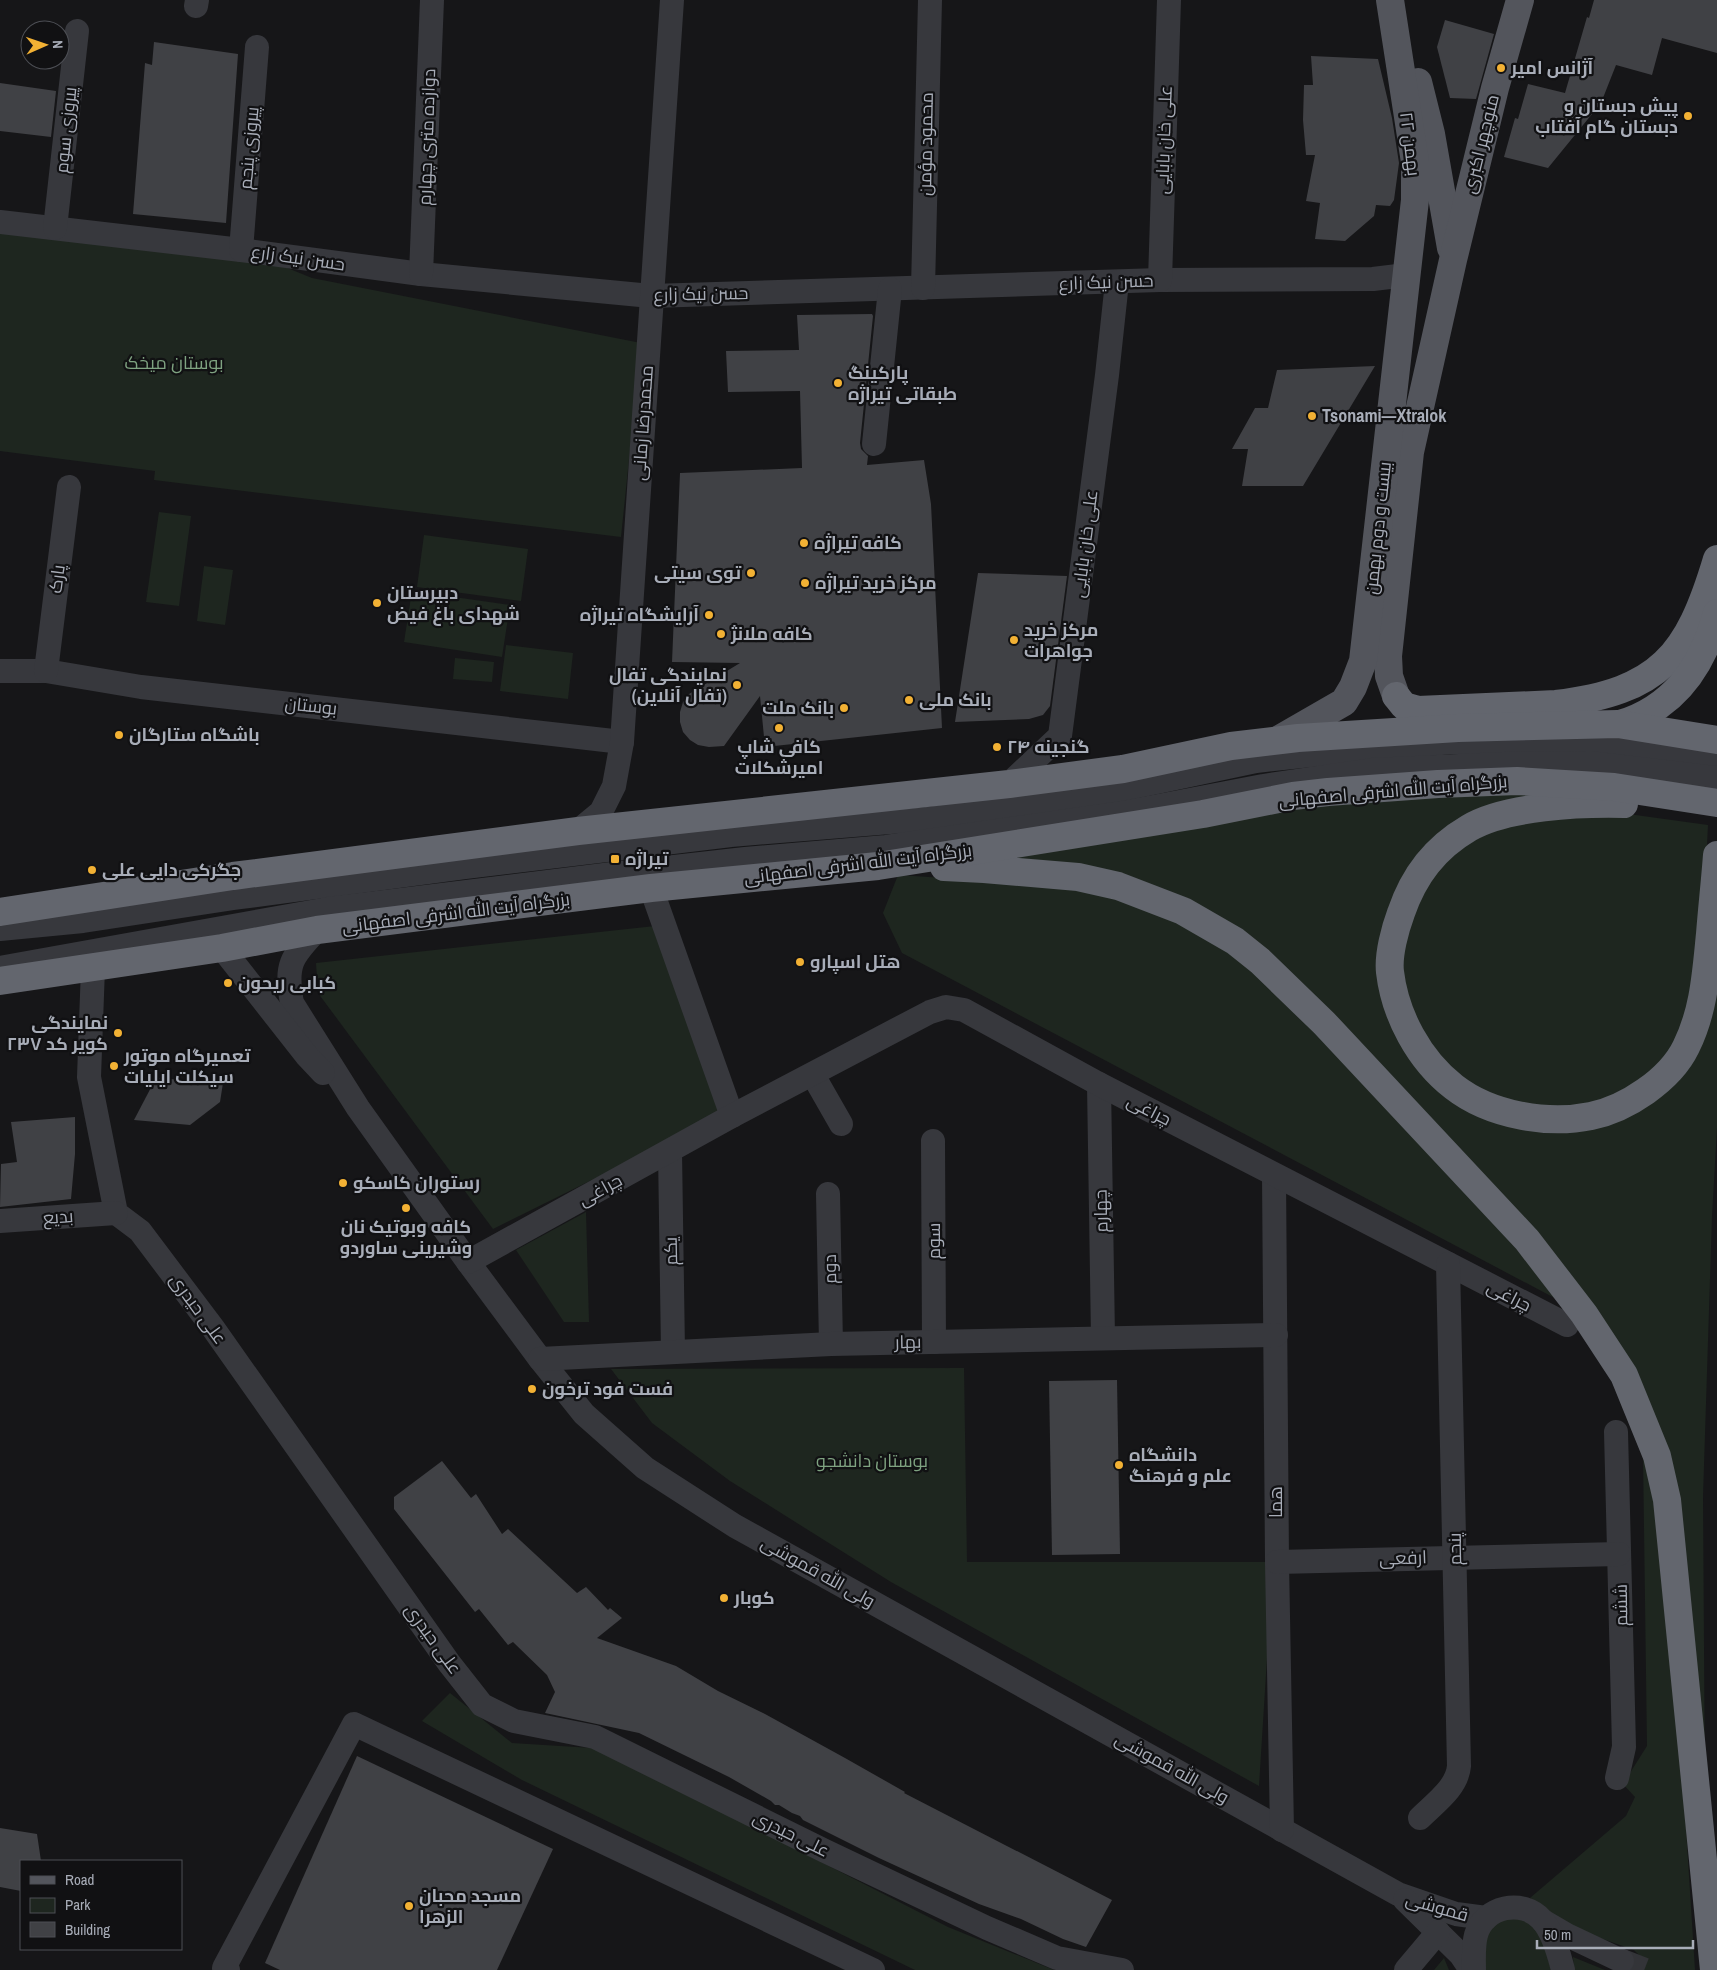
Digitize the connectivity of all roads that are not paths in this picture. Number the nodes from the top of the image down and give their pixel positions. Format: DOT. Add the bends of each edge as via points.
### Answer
graph roads {
  1 [pos="432,0"];
  2 [pos="672,0"];
  3 [pos="930,0"];
  4 [pos="1169,0"];
  5 [pos="1520,0"];
  6 [pos="1392,6"];
  7 [pos="77,31"];
  8 [pos="257,47"];
  9 [pos="0,222"];
  10 [pos="55,228"];
  11 [pos="241,250"];
  12 [pos="1453,260"];
  13 [pos="422,274"];
  14 [pos="1406,275"];
  15 [pos="1160,280"];
  16 [pos="1117,282"];
  17 [pos="923,288"];
  18 [pos="890,289"];
  19 [pos="651,296"];
  20 [pos="874,444"];
  21 [pos="68,487"];
  22 [pos="1717,560"];
  23 [pos="1717,613"];
  24 [pos="0,671"];
  25 [pos="46,671"];
  26 [pos="1396,696"];
  27 [pos="1618,724"];
  28 [pos="1278,740"];
  29 [pos="1717,740"];
  30 [pos="622,742"];
  31 [pos="1717,755"];
  32 [pos="1717,778"];
  33 [pos="1009,784"];
  34 [pos="1717,803"];
  35 [pos="1717,807"];
  36 [pos="578,831"];
  37 [pos="1717,857"];
  38 [pos="878,866"];
  39 [pos="651,888"];
  40 [pos="0,912"];
  41 [pos="0,929"];
  42 [pos="318,930"];
  43 [pos="222,948"];
  44 [pos="0,968"];
  45 [pos="93,968"];
  46 [pos="0,981"];
  47 [pos="813,1075"];
  48 [pos="1099,1084"];
  49 [pos="358,1108"];
  50 [pos="732,1116"];
  51 [pos="841,1124"];
  52 [pos="933,1141"];
  53 [pos="670,1151"];
  54 [pos="1274,1175"];
  55 [pos="828,1194"];
  56 [pos="116,1213"];
  57 [pos="0,1221"];
  58 [pos="468,1262"];
  59 [pos="1448,1264"];
  60 [pos="1567,1325"];
  61 [pos="1276,1335"];
  62 [pos="1103,1338"];
  63 [pos="934,1342"];
  64 [pos="831,1344"];
  65 [pos="674,1352"];
  66 [pos="540,1359"];
  67 [pos="1616,1432"];
  68 [pos="1619,1554"];
  69 [pos="1455,1557"];
  70 [pos="1277,1562"];
  71 [pos="1618,1778"];
  72 [pos="1420,1818"];
  73 [pos="1282,1830"];
  74 [pos="1398,1894"];
  75 [pos="1486,1918"];
  76 [pos="1543,1921"];
  77 [pos="1438,1932"];
  78 [pos="1622,1961"];
  79 [pos="226,1969"];
  80 [pos="873,1970"];
  81 [pos="1122,1970"];
  82 [pos="1406,1970"];
  83 [pos="1472,1970"];
  84 [pos="1562,1970"];
  85 [pos="1714,1970"];
  1 -- 13 [label="street, دوازده متری چهارم"];
  2 -- 19 [label="street, محمدرضا زمانی"];
  3 -- 17 [label="street, محمود مؤمن"];
  4 -- 15 [label="street, علی خان بابایی"];
  5 -- 12 [label="main road, منوچهر اکبری"];
  6 -- 12 [label="main road, ۲۲ بهمن" via="1414,69 1431,134"];
  6 -- 14 [label="main road, ۲۲ بهمن" via="1415,162 1415,200"];
  7 -- 10 [label="street, پیروزی سوم"];
  8 -- 11 [label="street, پیروزی پنجم"];
  9 -- 10 [label="street, حسن نیک زارع"];
  10 -- 11 [label="street, حسن نیک زارع"];
  11 -- 13 [label="street, حسن نیک زارع"];
  12 -- 14 [label="main road" via="1429,272"];
  12 -- 26 [label="main road, بیست و دوم بهمن" via="1410,452 1388,656 1389,676"];
  13 -- 19 [label="street, حسن نیک زارع"];
  14 -- 15 [label="street, حسن نیک زارع" via="1373,279"];
  14 -- 28 [label="main road, بیست و دوم بهمن" via="1363,661 1344,702"];
  15 -- 16 [label="street, حسن نیک زارع"];
  16 -- 17 [label="street, حسن نیک زارع"];
  16 -- 33 [label="street, علی خان بابایی" via="1060,736"];
  17 -- 18 [label="street, حسن نیک زارع"];
  18 -- 19 [label="street, حسن نیک زارع"];
  18 -- 20 [label="street"];
  19 -- 30 [label="street, محمدرضا زمانی"];
  21 -- 25 [label="street, پارک"];
  22 -- 26 [label="highway" via="1699,612 1683,643 1662,667 1625,688 1556,704 1418,710 1404,706"];
  23 -- 27 [label="highway" via="1694,669 1677,691 1638,719"];
  24 -- 25 [label="street, بوستان"];
  25 -- 30 [label="street, بوستان" via="141,688"];
  27 -- 28 [label="highway" via="1458,728"];
  27 -- 29 [label="highway"];
  28 -- 33 [label="highway" via="1231,746 1123,769"];
  30 -- 36 [label="street, محمدرضا زمانی" via="614,786 601,812"];
  31 -- 41 [label="street" via="1615,742 1453,742 1368,749 1256,761 1124,789 928,819 731,835 465,867 83,921"];
  32 -- 44 [label="street" via="1589,763 1372,770 1263,786 1122,814 886,847 707,863 328,909"];
  33 -- 36 [label="highway"];
  34 -- 38 [label="highway, بزرگراه آیت الله اشرفی اصفهانی" via="1614,787 1561,783 1438,784 1293,796"];
  35 -- 37 [label="highway" via="1609,804 1521,811 1471,827 1445,844 1421,869 1406,897 1395,930 1390,970 1398,1008 1413,1040 1454,1087 1476,1100 1528,1117 1555,1120 1589,1117 1608,1113 1641,1095 1663,1078 1685,1049 1701,1011"];
  36 -- 40 [label="highway" via="233,876"];
  38 -- 39 [label="highway, بزرگراه آیت الله اشرفی اصفهانی"];
  38 -- 85 [label="highway" via="984,869 1078,878 1118,886 1183,911 1235,941 1324,1023 1526,1240 1584,1314 1624,1375 1656,1456 1667,1500"];
  39 -- 42 [label="highway, بزرگراه آیت الله اشرفی اصفهانی"];
  39 -- 50 [label="street"];
  42 -- 43 [label="highway, بزرگراه آیت الله اشرفی اصفهانی"];
  42 -- 49 [label="street, ولی الله قموشی" via="297,951 291,966 292,1003"];
  43 -- 45 [label="highway, بزرگراه آیت الله اشرفی اصفهانی"];
  43 -- 49 [label="street, ولی الله قموشی" via="307,1056"];
  45 -- 46 [label="highway, بزرگراه آیت الله اشرفی اصفهانی"];
  45 -- 56 [label="street" via="89,1077"];
  47 -- 48 [label="street, چراغی" via="930,1012 946,1007 964,1010"];
  47 -- 50 [label="street, چراغی"];
  47 -- 51 [label="street"];
  48 -- 54 [label="street, چراغی"];
  48 -- 62 [label="street, چهارم"];
  49 -- 58 [label="street, ولی الله قموشی"];
  50 -- 53 [label="street, چراغی"];
  52 -- 63 [label="street, سوم"];
  53 -- 58 [label="street, چراغی"];
  53 -- 65 [label="street, یکم"];
  54 -- 59 [label="street, چراغی"];
  54 -- 61 [label="street, هما"];
  55 -- 64 [label="street, دوم"];
  56 -- 57 [label="street, بدیع"];
  56 -- 81 [label="street, علی حیدری" via="140,1231 213,1328 482,1705 514,1721 595,1738 825,1851 1057,1958"];
  58 -- 66 [label="street, ولی الله قموشی"];
  59 -- 60 [label="street, چراغی"];
  59 -- 69 [label="street, پنجم"];
  61 -- 62 [label="street, بهار"];
  61 -- 70 [label="street, هما"];
  62 -- 63 [label="street, بهار"];
  63 -- 64 [label="street, بهار"];
  64 -- 65 [label="street, بهار"];
  65 -- 66 [label="street, بهار"];
  66 -- 73 [label="street, ولی الله قموشی" via="584,1414 644,1468 735,1526"];
  67 -- 68 [label="street, ششم"];
  68 -- 69 [label="street, ارفعی"];
  68 -- 71 [label="street, ششم" via="1624,1747"];
  69 -- 70 [label="street, ارفعی"];
  69 -- 72 [label="street, پنجم" via="1458,1776"];
  70 -- 73 [label="street, هما"];
  73 -- 74 [label="street, ولی الله قموشی"];
  74 -- 75 [label="street, قموشی" via="1456,1914"];
  74 -- 77 [label="street, قموشی"];
  75 -- 76 [label="street" via="1504,1908 1516,1907 1527,1909"];
  75 -- 83 [label="street" via="1476,1934"];
  76 -- 78 [label="street"];
  76 -- 84 [label="street"];
  77 -- 82 [label="street"];
  77 -- 83 [label="street, قموشی"];
  79 -- 80 [label="street" via="354,1724"];
}
